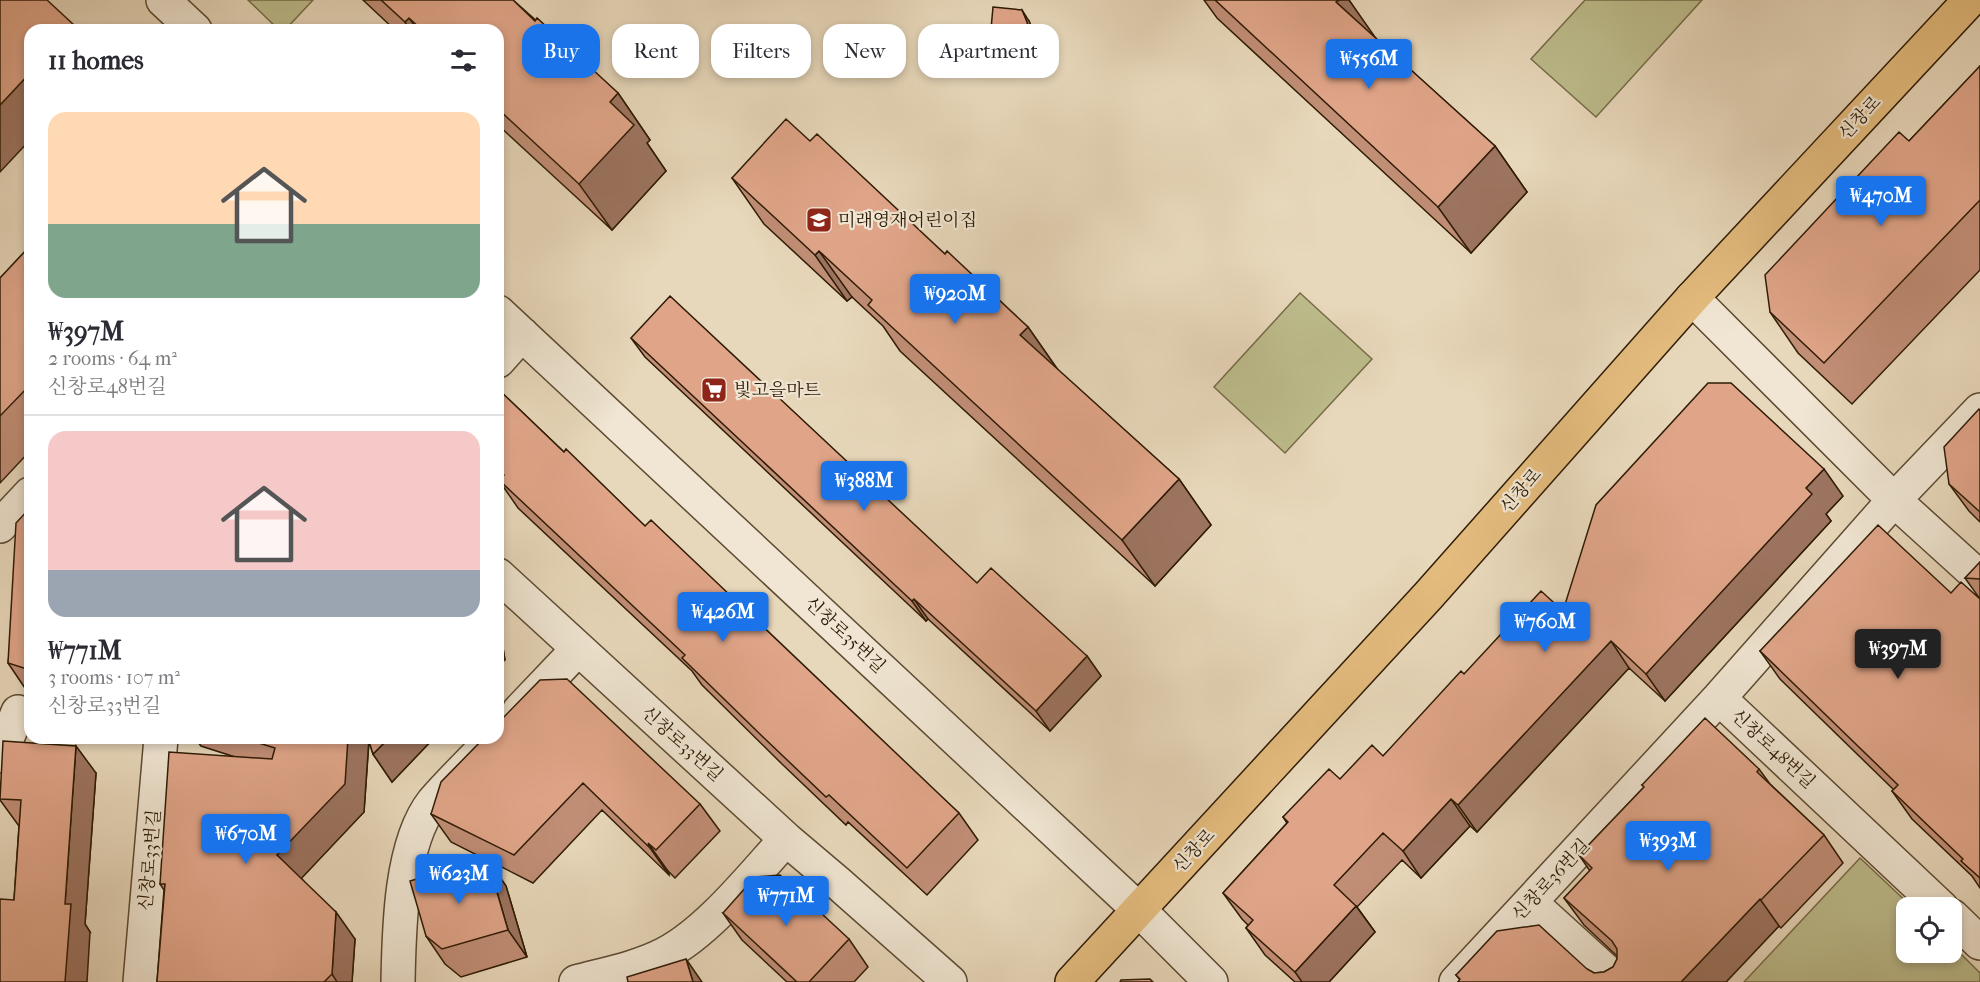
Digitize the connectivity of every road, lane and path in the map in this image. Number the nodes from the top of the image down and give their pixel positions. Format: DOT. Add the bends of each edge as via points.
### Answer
graph roads {
  1 [pos="163,0"];
  2 [pos="1970,0"];
  3 [pos="189,24"];
  4 [pos="1692,298"];
  5 [pos="504,318"];
  6 [pos="522,334"];
  7 [pos="504,354"];
  8 [pos="1980,410"];
  9 [pos="24,500"];
  10 [pos="1894,500"];
  11 [pos="0,526"];
  12 [pos="1980,578"];
  13 [pos="504,581"];
  14 [pos="578,649"];
  15 [pos="1719,698"];
  16 [pos="16,710"];
  17 [pos="504,728"];
  18 [pos="156,744"];
  19 [pos="488,744"];
  20 [pos="0,756"];
  21 [pos="786,839"];
  22 [pos="1930,897"];
  23 [pos="1531,903"];
  24 [pos="1139,910"];
  25 [pos="1962,926"];
  26 [pos="1980,943"];
  27 [pos="140,982"];
  28 [pos="398,982"];
  29 [pos="576,982"];
  30 [pos="950,982"];
  31 [pos="1072,982"];
  32 [pos="1211,982"];
  33 [pos="1456,982"];
  34 [pos="1618,982"];
  1 -- 3 [label="street"];
  2 -- 4 [label="main road, 신창로"];
  4 -- 10 [label="street"];
  4 -- 24 [label="main road, 신창로" via="1428,596"];
  5 -- 6 [label="street, 신창로35번길"];
  6 -- 7 [label="street"];
  6 -- 24 [label="street, 신창로35번길"];
  8 -- 10 [label="street, 신창로48번길"];
  9 -- 11 [label="street"];
  10 -- 12 [label="street"];
  10 -- 15 [label="street, 신창로48번길"];
  13 -- 14 [label="street, 신창로33번길"];
  14 -- 17 [label="street"];
  14 -- 21 [label="street, 신창로33번길"];
  15 -- 22 [label="street, 신창로48번길"];
  15 -- 23 [label="street, 신창로36번길"];
  16 -- 20 [label="street"];
  18 -- 27 [label="street, 신창로33번길"];
  19 -- 28 [label="street" via="432,804 414,840 403,892"];
  21 -- 29 [label="street" via="705,926 683,943 640,964"];
  21 -- 30 [label="street, 신창로33번길"];
  23 -- 33 [label="street, 신창로36번길"];
  23 -- 34 [label="street"];
  24 -- 31 [label="main road, 신창로"];
  24 -- 32 [label="street"];
  25 -- 26 [label="street"];
}
